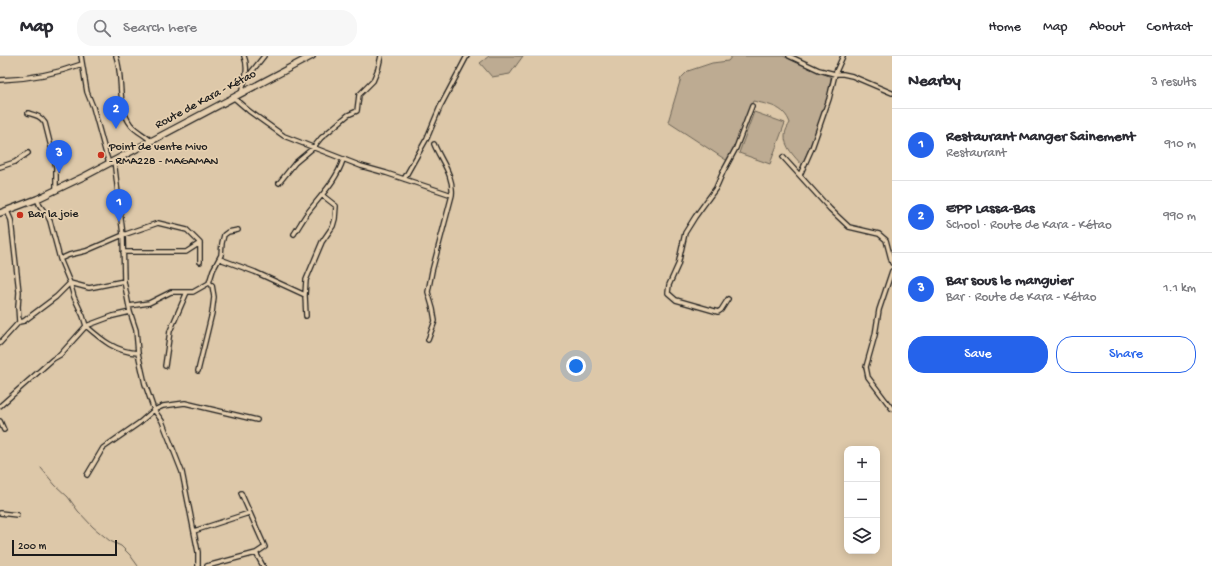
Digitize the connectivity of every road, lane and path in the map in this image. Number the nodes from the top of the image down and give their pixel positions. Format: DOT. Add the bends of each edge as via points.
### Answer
graph roads {
  1 [pos="81,56"];
  2 [pos="116,56"];
  3 [pos="244,56"];
  4 [pos="264,56"];
  5 [pos="312,56"];
  6 [pos="381,56"];
  7 [pos="467,56"];
  8 [pos="789,56"];
  9 [pos="842,56"];
  10 [pos="82,64"];
  11 [pos="835,74"];
  12 [pos="0,80"];
  13 [pos="245,80"];
  14 [pos="892,93"];
  15 [pos="241,94"];
  16 [pos="234,98"];
  17 [pos="752,106"];
  18 [pos="28,113"];
  19 [pos="151,141"];
  20 [pos="434,144"];
  21 [pos="313,148"];
  22 [pos="28,153"];
  23 [pos="783,157"];
  24 [pos="343,160"];
  25 [pos="112,161"];
  26 [pos="0,167"];
  27 [pos="800,175"];
  28 [pos="404,179"];
  29 [pos="279,183"];
  30 [pos="56,189"];
  31 [pos="322,195"];
  32 [pos="452,195"];
  33 [pos="37,199"];
  34 [pos="7,210"];
  35 [pos="0,213"];
  36 [pos="238,230"];
  37 [pos="123,234"];
  38 [pos="294,234"];
  39 [pos="200,243"];
  40 [pos="123,252"];
  41 [pos="60,259"];
  42 [pos="220,259"];
  43 [pos="200,262"];
  44 [pos="892,263"];
  45 [pos="892,271"];
  46 [pos="124,281"];
  47 [pos="70,283"];
  48 [pos="208,283"];
  49 [pos="187,292"];
  50 [pos="305,295"];
  51 [pos="728,299"];
  52 [pos="129,306"];
  53 [pos="130,312"];
  54 [pos="306,316"];
  55 [pos="19,322"];
  56 [pos="86,326"];
  57 [pos="428,340"];
  58 [pos="0,343"];
  59 [pos="138,352"];
  60 [pos="165,366"];
  61 [pos="198,371"];
  62 [pos="0,406"];
  63 [pos="892,409"];
  64 [pos="154,410"];
  65 [pos="257,420"];
  66 [pos="0,421"];
  67 [pos="4,430"];
  68 [pos="87,475"];
  69 [pos="241,493"];
  70 [pos="0,513"];
  71 [pos="249,513"];
  72 [pos="17,515"];
  73 [pos="194,531"];
  74 [pos="256,553"];
  75 [pos="198,566"];
  76 [pos="207,566"];
  77 [pos="263,566"];
  1 -- 10 [label="street"];
  2 -- 19 [label="street" via="125,115 132,126"];
  3 -- 13 [label="street" via="247,63"];
  4 -- 13 [label="street"];
  5 -- 15 [label="main road, Route de Kara - Kétao"];
  6 -- 21 [label="street" via="373,81 359,95 357,111 348,115"];
  7 -- 28 [label="street"];
  8 -- 11 [label="street" via="819,70"];
  9 -- 11 [label="street"];
  10 -- 12 [label="street" via="52,74"];
  10 -- 25 [label="street" via="87,92 106,154"];
  11 -- 14 [label="street" via="852,76"];
  11 -- 27 [label="street" via="830,99"];
  13 -- 15 [label="street"];
  15 -- 16 [label="main road, Route de Kara - Kétao"];
  16 -- 19 [label="main road, Route de Kara - Kétao"];
  16 -- 21 [label="street" via="284,136"];
  17 -- 51 [label="street" via="736,148 716,188 685,233 668,293 676,300 718,312"];
  18 -- 30 [label="street" via="43,119 56,167"];
  19 -- 25 [label="main road, Route de Kara - Kétao"];
  20 -- 32 [label="street" via="449,173"];
  21 -- 24 [label="street"];
  21 -- 29 [label="street" via="295,163"];
  22 -- 26 [label="street" via="15,162"];
  23 -- 27 [label="street"];
  24 -- 28 [label="street"];
  24 -- 31 [label="street" via="337,174"];
  25 -- 30 [label="main road, Route de Kara - Kétao"];
  25 -- 37 [label="street"];
  27 -- 44 [label="street" via="849,227 879,234 886,240"];
  28 -- 32 [label="street"];
  30 -- 33 [label="main road, Route de Kara - Kétao"];
  31 -- 38 [label="street"];
  31 -- 50 [label="street" via="336,206 335,219 306,280"];
  32 -- 57 [label="street" via="428,292 434,321"];
  33 -- 34 [label="main road, Route de Kara - Kétao"];
  33 -- 41 [label="street" via="50,221"];
  34 -- 35 [label="main road, Route de Kara - Kétao"];
  34 -- 55 [label="street" via="11,220 19,292"];
  36 -- 42 [label="street" via="228,232 222,238"];
  37 -- 39 [label="street" via="158,223 187,230"];
  37 -- 40 [label="street"];
  37 -- 41 [label="street" via="86,251"];
  39 -- 40 [label="street" via="186,252"];
  39 -- 43 [label="street"];
  40 -- 46 [label="street"];
  41 -- 47 [label="street"];
  42 -- 48 [label="street"];
  42 -- 50 [label="street"];
  45 -- 63 [label="street" via="879,310 866,367 868,377"];
  46 -- 47 [label="street" via="89,288"];
  46 -- 52 [label="street"];
  47 -- 55 [label="street" via="56,297"];
  47 -- 56 [label="street"];
  48 -- 49 [label="street" via="193,292"];
  48 -- 61 [label="street" via="212,285 214,297"];
  49 -- 52 [label="street" via="171,292 149,303"];
  49 -- 60 [label="street" via="170,332"];
  50 -- 54 [label="street"];
  52 -- 53 [label="street"];
  53 -- 56 [label="street"];
  53 -- 59 [label="street" via="136,330"];
  55 -- 58 [label="street"];
  56 -- 59 [label="street" via="106,343 123,351"];
  56 -- 62 [label="street" via="60,355"];
  59 -- 64 [label="street"];
  64 -- 65 [label="street" via="163,406 185,404"];
  64 -- 68 [label="street" via="139,424 104,448"];
  64 -- 73 [label="street" via="162,421 182,472"];
  66 -- 67 [label="street"];
  69 -- 71 [label="street"];
  70 -- 72 [label="street"];
  71 -- 73 [label="street"];
  71 -- 74 [label="street" via="265,547"];
  73 -- 75 [label="street"];
  74 -- 76 [label="street"];
  74 -- 77 [label="street"];
}
